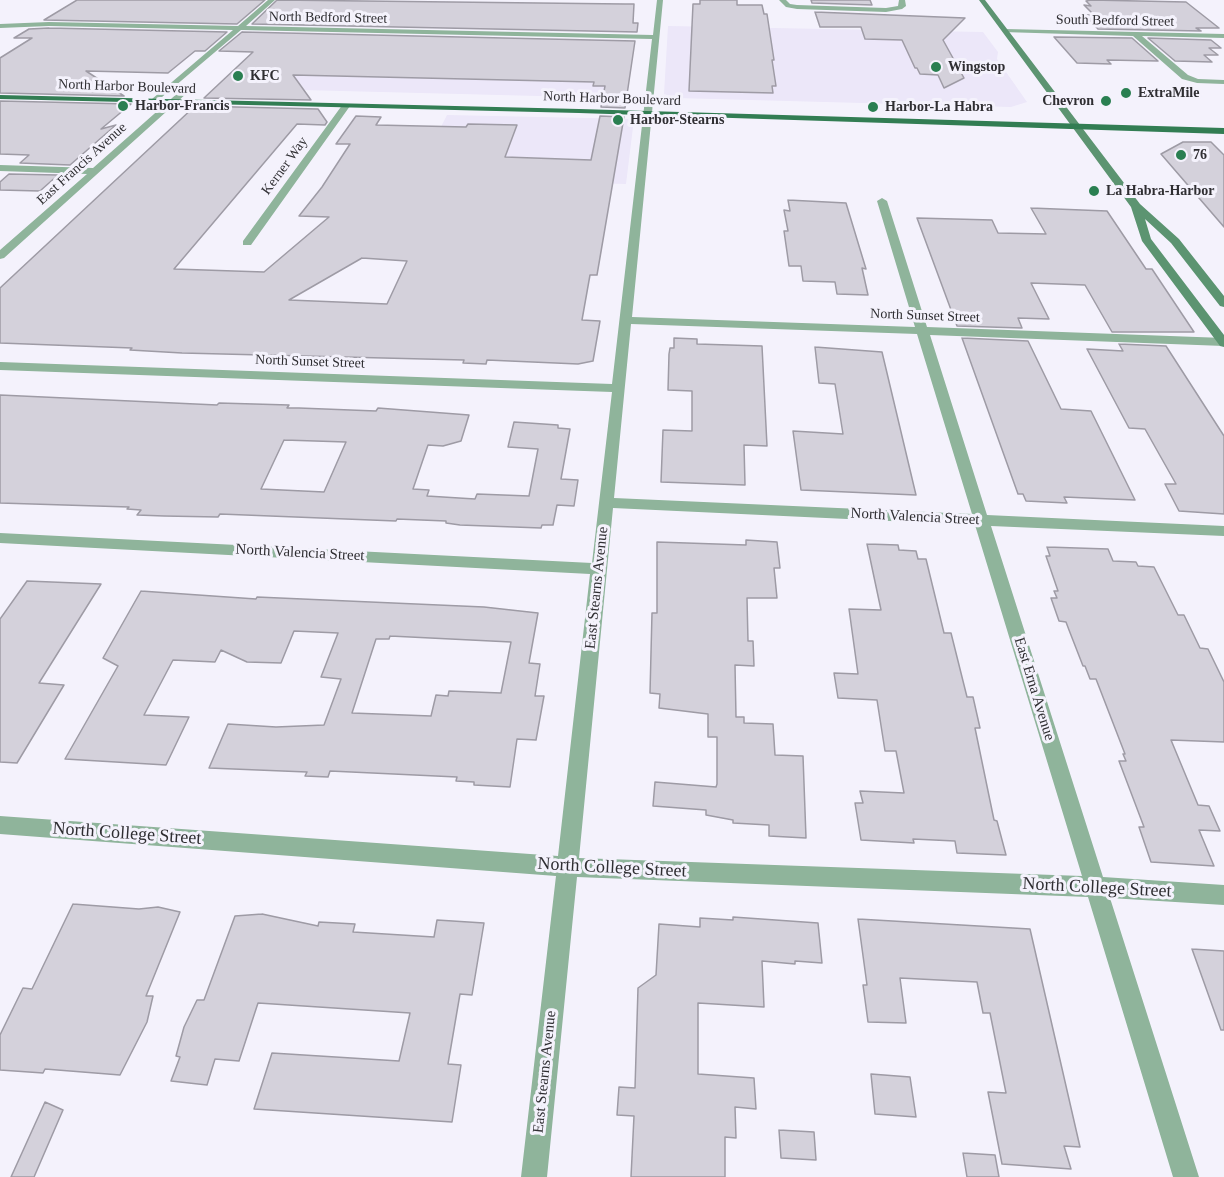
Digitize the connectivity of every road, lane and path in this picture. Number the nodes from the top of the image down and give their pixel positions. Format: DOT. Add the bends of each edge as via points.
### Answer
graph roads {
  1 [pos="272,0"];
  2 [pos="660,0"];
  3 [pos="902,0"];
  4 [pos="982,0"];
  5 [pos="785,3"];
  6 [pos="0,26"];
  7 [pos="240,28"];
  8 [pos="1005,31"];
  9 [pos="1135,34"];
  10 [pos="1224,36"];
  11 [pos="656,37"];
  12 [pos="1224,82"];
  13 [pos="0,88"];
  14 [pos="165,93"];
  15 [pos="183,93"];
  16 [pos="0,97"];
  17 [pos="155,101"];
  18 [pos="173,101"];
  19 [pos="346,106"];
  20 [pos="648,109"];
  21 [pos="1038,115"];
  22 [pos="1058,116"];
  23 [pos="1069,116"];
  24 [pos="1080,116"];
  25 [pos="1077,127"];
  26 [pos="1224,131"];
  27 [pos="0,168"];
  28 [pos="95,171"];
  29 [pos="882,201"];
  30 [pos="1136,206"];
  31 [pos="246,243"];
  32 [pos="2,252"];
  33 [pos="1224,304"];
  34 [pos="626,320"];
  35 [pos="923,331"];
  36 [pos="1224,342"];
  37 [pos="0,366"];
  38 [pos="618,388"];
  39 [pos="606,503"];
  40 [pos="981,520"];
  41 [pos="1224,531"];
  42 [pos="0,538"];
  43 [pos="599,569"];
  44 [pos="0,825"];
  45 [pos="567,867"];
  46 [pos="1096,887"];
  47 [pos="1224,895"];
  48 [pos="534,1177"];
  49 [pos="1186,1177"];
  1 -- 7 [label="street"];
  2 -- 11 [label="street, East Stearns Avenue"];
  3 -- 5 [label="street" via="900,8 821,9"];
  4 -- 8 [label="main road"];
  6 -- 7 [label="street, North Bedford Street"];
  7 -- 11 [label="street, North Bedford Street"];
  7 -- 14 [label="street"];
  8 -- 9 [label="street, South Bedford Street"];
  8 -- 23 [label="main road"];
  9 -- 10 [label="street, South Bedford Street"];
  9 -- 12 [label="street" via="1185,77"];
  11 -- 20 [label="street, East Stearns Avenue"];
  13 -- 14 [label="main road, North Harbor Boulevard"];
  14 -- 15 [label="main road, North Harbor Boulevard"];
  14 -- 17 [label="street"];
  15 -- 18 [label="street, East Francis Avenue"];
  15 -- 20 [label="main road, North Harbor Boulevard"];
  16 -- 17 [label="main road, North Harbor Boulevard"];
  17 -- 18 [label="main road, North Harbor Boulevard"];
  18 -- 19 [label="main road, North Harbor Boulevard"];
  18 -- 28 [label="street, East Francis Avenue"];
  19 -- 20 [label="main road, North Harbor Boulevard"];
  19 -- 31 [label="street, Kerner Way"];
  20 -- 21 [label="main road, North Harbor Boulevard"];
  20 -- 25 [label="main road, North Harbor Boulevard"];
  20 -- 34 [label="street, East Stearns Avenue"];
  22 -- 23 [label="main road"];
  23 -- 24 [label="main road"];
  23 -- 25 [label="main road"];
  25 -- 26 [label="main road, North Harbor Boulevard"];
  25 -- 30 [label="main road"];
  27 -- 28 [label="street"];
  28 -- 32 [label="street, East Francis Avenue"];
  29 -- 35 [label="street, East Erna Avenue"];
  30 -- 33 [label="main road" via="1175,241"];
  30 -- 36 [label="main road" via="1146,239"];
  34 -- 35 [label="street, North Sunset Street"];
  34 -- 38 [label="street, East Stearns Avenue"];
  35 -- 36 [label="street, North Sunset Street"];
  35 -- 40 [label="street, East Erna Avenue"];
  37 -- 38 [label="street, North Sunset Street"];
  38 -- 39 [label="street, East Stearns Avenue"];
  39 -- 40 [label="street, North Valencia Street"];
  39 -- 43 [label="street, East Stearns Avenue"];
  40 -- 41 [label="street, North Valencia Street"];
  40 -- 46 [label="street, East Erna Avenue"];
  42 -- 43 [label="street, North Valencia Street"];
  43 -- 45 [label="street, East Stearns Avenue"];
  44 -- 45 [label="street, North College Street"];
  45 -- 46 [label="street, North College Street"];
  45 -- 48 [label="street, East Stearns Avenue"];
  46 -- 47 [label="street, North College Street"];
  46 -- 49 [label="street, East Erna Avenue"];
}
